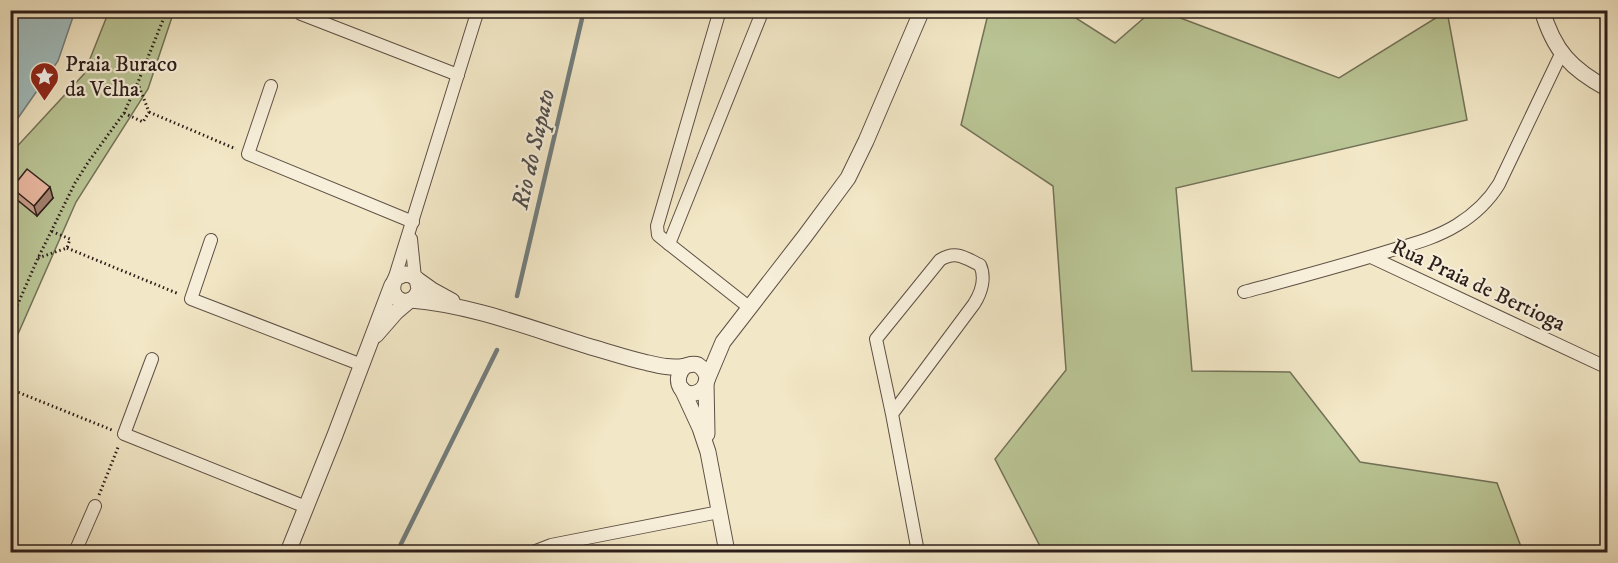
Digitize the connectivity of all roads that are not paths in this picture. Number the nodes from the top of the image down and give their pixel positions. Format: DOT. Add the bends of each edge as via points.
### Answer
graph roads {
  1 [pos="478,10"];
  2 [pos="720,10"];
  3 [pos="763,10"];
  4 [pos="922,10"];
  5 [pos="1542,10"];
  6 [pos="302,12"];
  7 [pos="1562,54"];
  8 [pos="458,75"];
  9 [pos="271,86"];
  10 [pos="1608,89"];
  11 [pos="412,225"];
  12 [pos="211,240"];
  13 [pos="669,244"];
  14 [pos="1371,257"];
  15 [pos="416,278"];
  16 [pos="392,284"];
  17 [pos="1244,292"];
  18 [pos="410,301"];
  19 [pos="750,308"];
  20 [pos="468,309"];
  21 [pos="370,342"];
  22 [pos="723,342"];
  23 [pos="152,359"];
  24 [pos="631,359"];
  25 [pos="362,365"];
  26 [pos="686,366"];
  27 [pos="1608,368"];
  28 [pos="707,381"];
  29 [pos="681,388"];
  30 [pos="892,414"];
  31 [pos="708,452"];
  32 [pos="95,506"];
  33 [pos="306,507"];
  34 [pos="719,512"];
  35 [pos="75,552"];
  36 [pos="288,552"];
  37 [pos="533,552"];
  38 [pos="727,552"];
  39 [pos="918,552"];
  1 -- 8 [label="street"];
  2 -- 13 [label="street" via="657,226 658,235"];
  3 -- 13 [label="street"];
  4 -- 19 [label="street" via="848,178"];
  5 -- 7 [label="street"];
  6 -- 8 [label="street"];
  7 -- 10 [label="street" via="1579,71"];
  7 -- 14 [label="street, Rua Praia de Bertioga" via="1489,200 1438,236"];
  8 -- 11 [label="street"];
  9 -- 11 [label="street" via="248,154"];
  11 -- 15 [label="street"];
  11 -- 16 [label="street"];
  12 -- 25 [label="street" via="191,299"];
  13 -- 19 [label="street"];
  14 -- 17 [label="street"];
  14 -- 27 [label="street, Rua Praia de Bertioga"];
  15 -- 16 [label="street" via="405,274"];
  15 -- 18 [label="street" via="418,294"];
  15 -- 20 [label="street"];
  16 -- 18 [label="street" via="396,298"];
  16 -- 21 [label="street"];
  18 -- 20 [label="street"];
  18 -- 21 [label="street"];
  19 -- 22 [label="street"];
  20 -- 24 [label="street"];
  21 -- 25 [label="street"];
  22 -- 26 [label="street"];
  22 -- 28 [label="street"];
  23 -- 33 [label="street" via="124,434"];
  24 -- 26 [label="street"];
  24 -- 29 [label="street" via="662,373"];
  25 -- 33 [label="street"];
  26 -- 28 [label="street" via="699,366"];
  26 -- 29 [label="street" via="678,376"];
  28 -- 29 [label="street" via="696,393"];
  28 -- 31 [label="street"];
  29 -- 31 [label="street"];
  30 -- 30 [label="street" via="974,304 982,287 980,265 957,255 940,260 876,339"];
  30 -- 39 [label="street"];
  31 -- 34 [label="street"];
  32 -- 35 [label="street"];
  33 -- 36 [label="street"];
  34 -- 37 [label="street" via="550,545"];
  34 -- 38 [label="street"];
}
